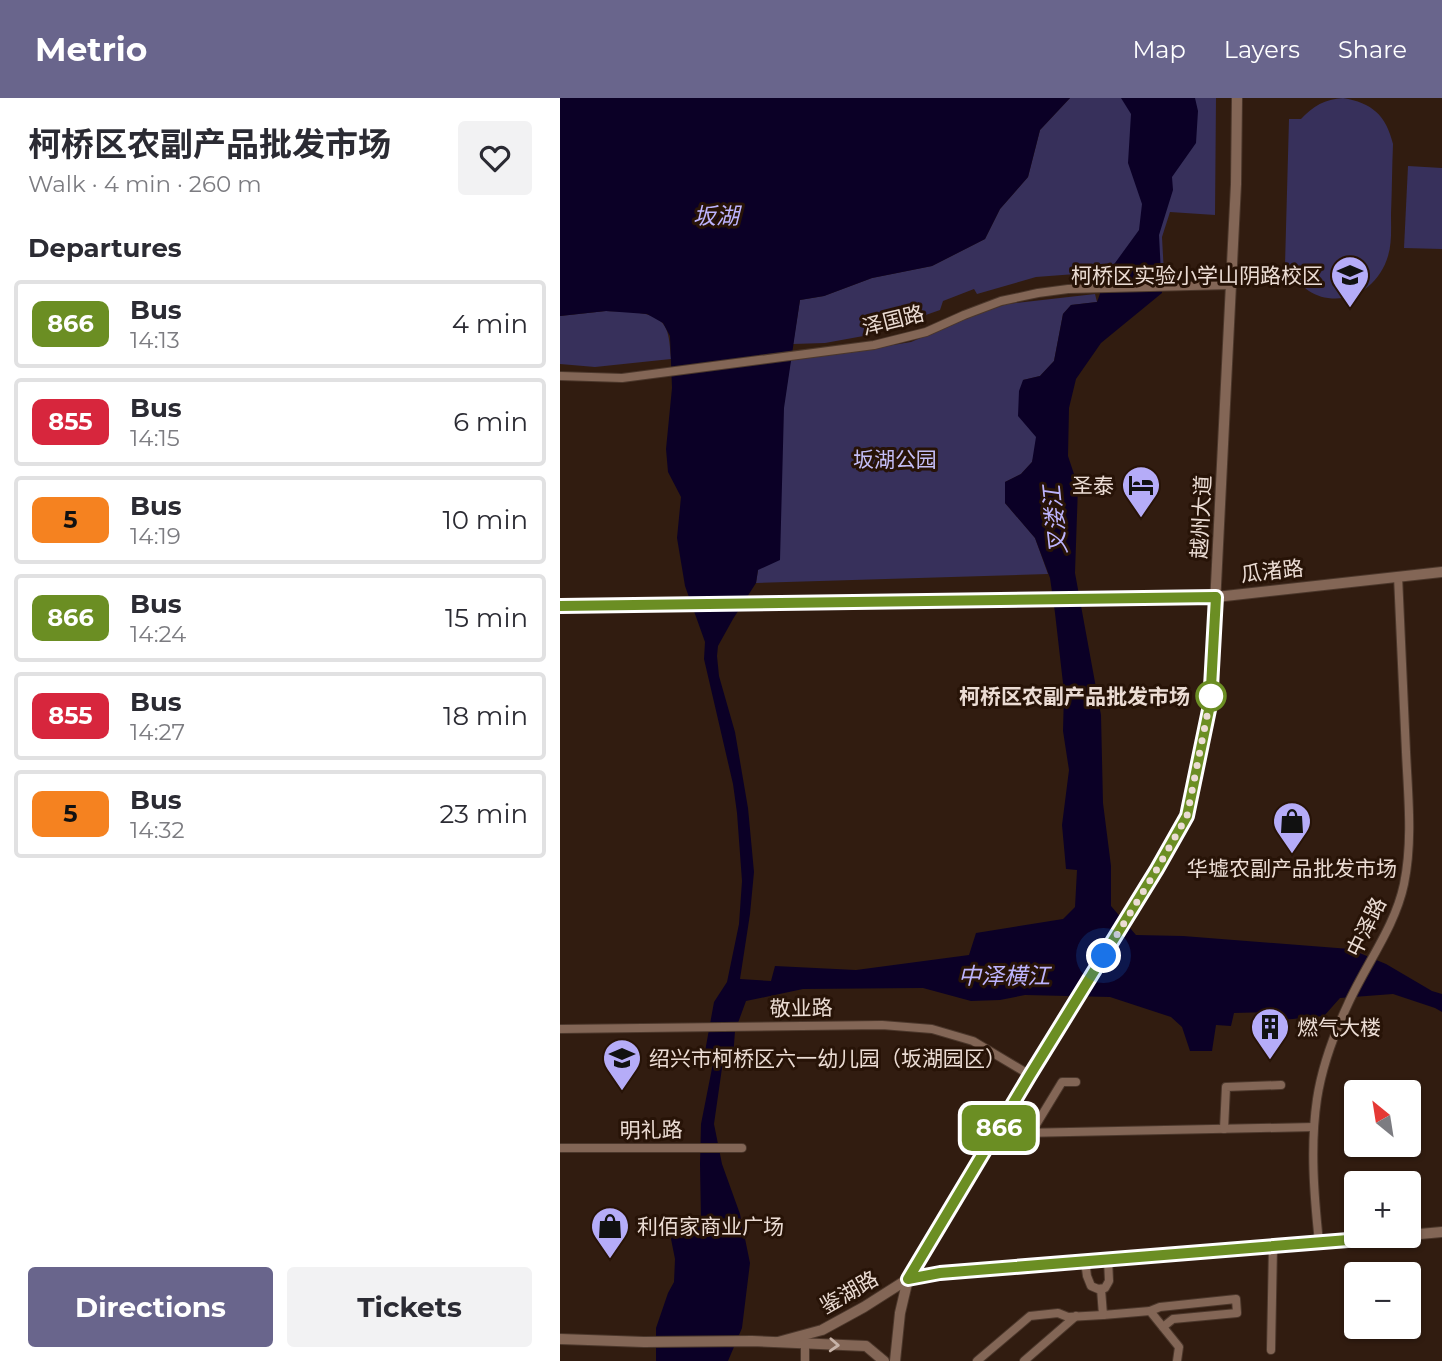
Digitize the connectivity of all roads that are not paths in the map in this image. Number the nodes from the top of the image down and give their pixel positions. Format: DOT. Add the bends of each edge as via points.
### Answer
graph roads {
  1 [pos="1237,98"];
  2 [pos="1231,285"];
  3 [pos="560,376"];
  4 [pos="1442,572"];
  5 [pos="1398,577"];
  6 [pos="1216,597"];
  7 [pos="560,606"];
  8 [pos="560,1029"];
  9 [pos="1030,1075"];
  10 [pos="1076,1082"];
  11 [pos="1281,1085"];
  12 [pos="1000,1125"];
  13 [pos="1314,1127"];
  14 [pos="1224,1129"];
  15 [pos="1031,1133"];
  16 [pos="742,1148"];
  17 [pos="560,1149"];
  18 [pos="1442,1232"];
  19 [pos="1421,1233"];
  20 [pos="1344,1240"];
  21 [pos="1319,1242"];
  22 [pos="1273,1246"];
  23 [pos="1108,1259"];
  24 [pos="1085,1261"];
  25 [pos="908,1279"];
  26 [pos="1101,1289"];
  27 [pos="1150,1311"];
  28 [pos="1103,1315"];
  29 [pos="1076,1317"];
  30 [pos="1163,1327"];
  31 [pos="560,1339"];
  32 [pos="778,1342"];
  33 [pos="804,1343"];
  34 [pos="1271,1350"];
  35 [pos="806,1361"];
  36 [pos="884,1361"];
  37 [pos="895,1361"];
  38 [pos="977,1361"];
  39 [pos="1024,1361"];
  40 [pos="1177,1361"];
  1 -- 2 [label="street, 越州大道"];
  2 -- 3 [label="street, 泽国路" via="1068,289 1001,301 926,332 874,345 622,378"];
  2 -- 6 [label="street, 越州大道"];
  4 -- 5 [label="street, 瓜渚路"];
  5 -- 6 [label="street, 瓜渚路"];
  5 -- 13 [label="street, 中泽路" via="1408,863 1394,916 1330,1044"];
  6 -- 7 [label="street, 瓜渚路"];
  6 -- 9 [label="street, 越州大道" via="1210,705 1187,816"];
  8 -- 9 [label="street, 敬业路" via="932,1028 973,1041"];
  9 -- 12 [label="street, 越州大道"];
  10 -- 15 [label="street" via="1062,1082"];
  11 -- 14 [label="street" via="1226,1087"];
  12 -- 15 [label="street"];
  12 -- 25 [label="street, 越州大道"];
  13 -- 14 [label="street"];
  13 -- 21 [label="street, 中泽路"];
  14 -- 15 [label="street"];
  16 -- 17 [label="street, 明礼路"];
  18 -- 19 [label="street"];
  20 -- 21 [label="street, 鉴湖路"];
  21 -- 22 [label="street, 鉴湖路"];
  22 -- 23 [label="street, 鉴湖路"];
  22 -- 34 [label="street"];
  23 -- 24 [label="street, 鉴湖路"];
  23 -- 26 [label="street" via="1109,1280"];
  24 -- 25 [label="street, 鉴湖路"];
  24 -- 26 [label="street" via="1091,1286"];
  25 -- 32 [label="street, 鉴湖路" via="822,1330"];
  25 -- 37 [label="street, 越州大道"];
  26 -- 28 [label="street"];
  27 -- 28 [label="street"];
  27 -- 30 [label="street"];
  27 -- 30 [label="street" via="1236,1298 1237,1313 1173,1319"];
  28 -- 29 [label="street"];
  29 -- 38 [label="street" via="1058,1313 1030,1316"];
  29 -- 39 [label="street"];
  30 -- 40 [label="street" via="1179,1347"];
  31 -- 32 [label="street"];
  32 -- 33 [label="street"];
  33 -- 35 [label="street"];
  33 -- 36 [label="street, one-way" via="866,1346"];
}
